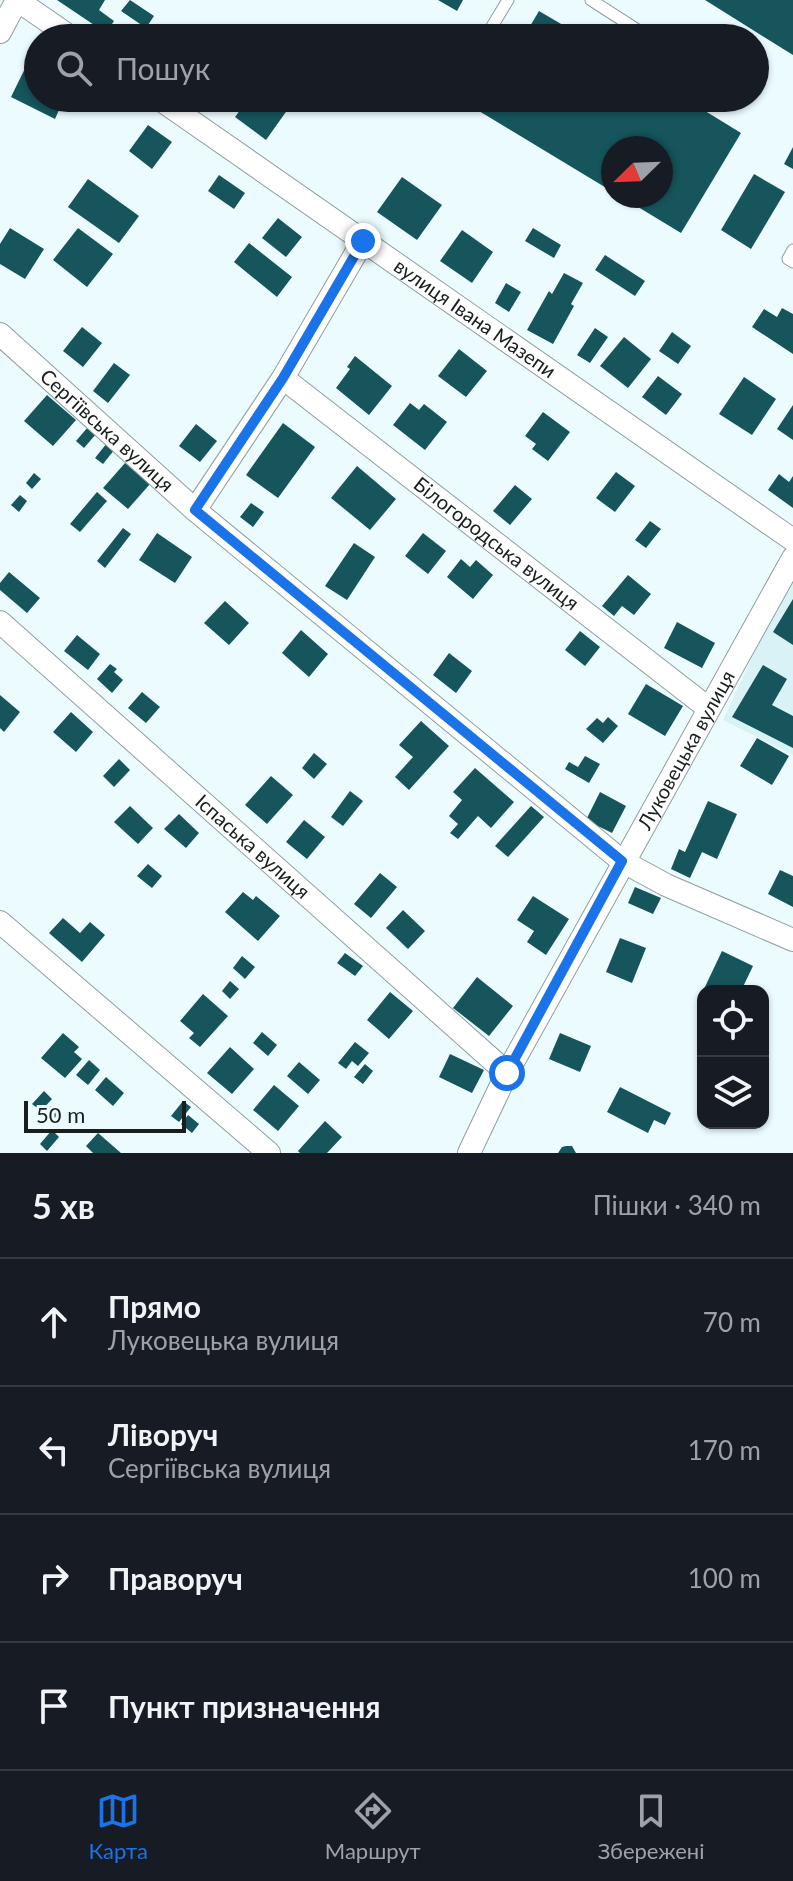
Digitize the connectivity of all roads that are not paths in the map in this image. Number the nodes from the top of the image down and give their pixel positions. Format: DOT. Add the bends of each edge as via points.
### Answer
graph roads {
  1 [pos="17,0"];
  2 [pos="508,0"];
  3 [pos="591,0"];
  4 [pos="52,24"];
  5 [pos="493,24"];
  6 [pos="628,24"];
  7 [pos="0,32"];
  8 [pos="178,112"];
  9 [pos="363,241"];
  10 [pos="793,250"];
  11 [pos="793,262"];
  12 [pos="0,334"];
  13 [pos="283,378"];
  14 [pos="195,510"];
  15 [pos="793,540"];
  16 [pos="793,558"];
  17 [pos="0,622"];
  18 [pos="708,708"];
  19 [pos="622,861"];
  20 [pos="0,922"];
  21 [pos="793,940"];
  22 [pos="507,1073"];
  23 [pos="269,1153"];
  24 [pos="469,1153"];
  1 -- 4 [label="street"];
  1 -- 7 [label="street"];
  2 -- 5 [label="lane"];
  3 -- 6 [label="lane"];
  8 -- 9 [label="street, вулиця Івана Мазепи"];
  9 -- 13 [label="street"];
  9 -- 15 [label="street, вулиця Івана Мазепи"];
  10 -- 11 [label="lane" via="788,259"];
  12 -- 14 [label="street, Сергіївська вулиця"];
  13 -- 14 [label="street"];
  13 -- 18 [label="street, Білогородська вулиця"];
  14 -- 19 [label="street, Сергіївська вулиця"];
  16 -- 18 [label="street, Луковецька вулиця"];
  17 -- 22 [label="street, Іспаська вулиця"];
  18 -- 19 [label="street, Луковецька вулиця"];
  19 -- 21 [label="street, Сергіївська вулиця"];
  19 -- 22 [label="street, Луковецька вулиця"];
  20 -- 23 [label="street"];
  22 -- 24 [label="street, Луковецька вулиця"];
}
